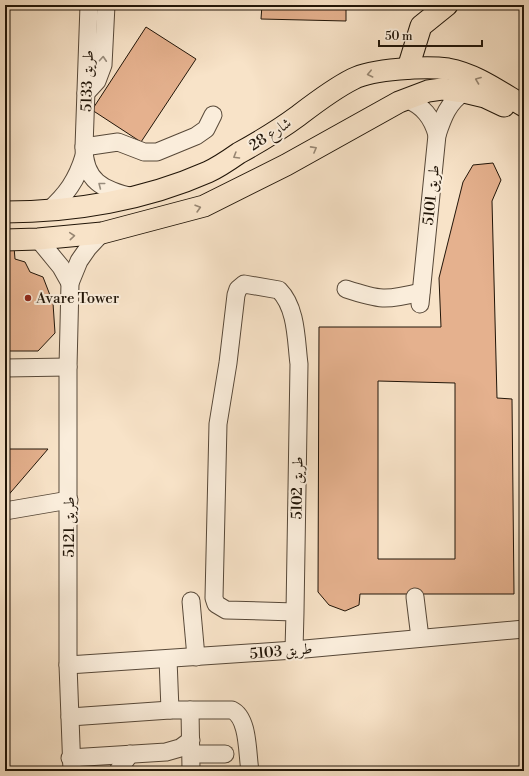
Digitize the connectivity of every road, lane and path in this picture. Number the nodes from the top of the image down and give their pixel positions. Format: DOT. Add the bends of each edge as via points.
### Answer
graph roads {
  1 [pos="89,5"];
  2 [pos="106,5"];
  3 [pos="447,5"];
  4 [pos="408,68"];
  5 [pos="464,92"];
  6 [pos="86,93"];
  7 [pos="406,99"];
  8 [pos="524,106"];
  9 [pos="213,115"];
  10 [pos="524,117"];
  11 [pos="437,135"];
  12 [pos="84,151"];
  13 [pos="133,197"];
  14 [pos="48,211"];
  15 [pos="5,212"];
  16 [pos="102,233"];
  17 [pos="38,239"];
  18 [pos="5,240"];
  19 [pos="70,283"];
  20 [pos="346,289"];
  21 [pos="68,367"];
  22 [pos="5,368"];
  23 [pos="69,500"];
  24 [pos="5,511"];
  25 [pos="416,597"];
  26 [pos="191,601"];
  27 [pos="295,612"];
  28 [pos="524,622"];
  29 [pos="524,629"];
  30 [pos="495,633"];
  31 [pos="420,638"];
  32 [pos="294,650"];
  33 [pos="196,657"];
  34 [pos="168,659"];
  35 [pos="68,665"];
  36 [pos="170,710"];
  37 [pos="190,710"];
  38 [pos="70,717"];
  39 [pos="130,754"];
  40 [pos="191,754"];
  41 [pos="225,754"];
  42 [pos="71,764"];
  43 [pos="118,771"];
  44 [pos="250,771"];
  1 -- 6 [label="street, طريق 5133"];
  6 -- 2 [label="street, one-way" via="97,81 103,65"];
  3 -- 4 [label="main road" via="422,26"];
  8 -- 4 [label="main road, شارع 28, one-way" via="482,81 448,69"];
  4 -- 13 [label="main road, شارع 28, one-way" via="354,78 280,129 209,172"];
  5 -- 7 [label="main road" via="442,89"];
  5 -- 10 [label="main road" via="485,97"];
  5 -- 11 [label="street" via="448,107"];
  6 -- 12 [label="street, طريق 5133"];
  7 -- 11 [label="street, طريق 5101" via="427,113"];
  16 -- 7 [label="main road, one-way" via="204,206 286,165"];
  9 -- 12 [label="street" via="206,129 196,136 157,152 144,152 118,142"];
  11 -- 20 [label="street, طريق 5101" via="420,298 378,299"];
  13 -- 12 [label="street, طريق 5133, one-way" via="112,192 98,184 89,171"];
  12 -- 14 [label="street, طريق 5133" via="70,189"];
  13 -- 14 [label="main road, شارع 28"];
  14 -- 15 [label="main road, شارع 28"];
  17 -- 16 [label="main road, one-way"];
  16 -- 19 [label="street, طريق 5121" via="79,261"];
  17 -- 18 [label="main road"];
  17 -- 19 [label="street" via="61,267"];
  19 -- 21 [label="street, طريق 5121"];
  21 -- 22 [label="street"];
  21 -- 23 [label="street, طريق 5121"];
  23 -- 24 [label="street"];
  23 -- 35 [label="street, طريق 5121"];
  25 -- 31 [label="street"];
  26 -- 33 [label="street"];
  27 -- 27 [label="street, طريق 5102" via="299,364 294,326 288,301 279,290 244,284 238,289 218,424 214,598 216,604 226,610"];
  27 -- 32 [label="street, طريق 5102"];
  28 -- 30 [label="street, طريق 5103"];
  29 -- 30 [label="street, طريق 5103"];
  30 -- 31 [label="street, طريق 5103"];
  31 -- 32 [label="street, طريق 5103"];
  32 -- 33 [label="street, طريق 5103"];
  33 -- 34 [label="street, طريق 5103"];
  34 -- 35 [label="street, طريق 5103"];
  34 -- 36 [label="street"];
  35 -- 38 [label="street, طريق 5121"];
  36 -- 37 [label="street"];
  36 -- 38 [label="street"];
  37 -- 40 [label="street"];
  37 -- 44 [label="street" via="227,709 240,715"];
  38 -- 42 [label="street, طريق 5121"];
  39 -- 40 [label="street" via="171,752 180,748"];
  39 -- 42 [label="street"];
  39 -- 43 [label="street"];
  40 -- 41 [label="street"];
}
